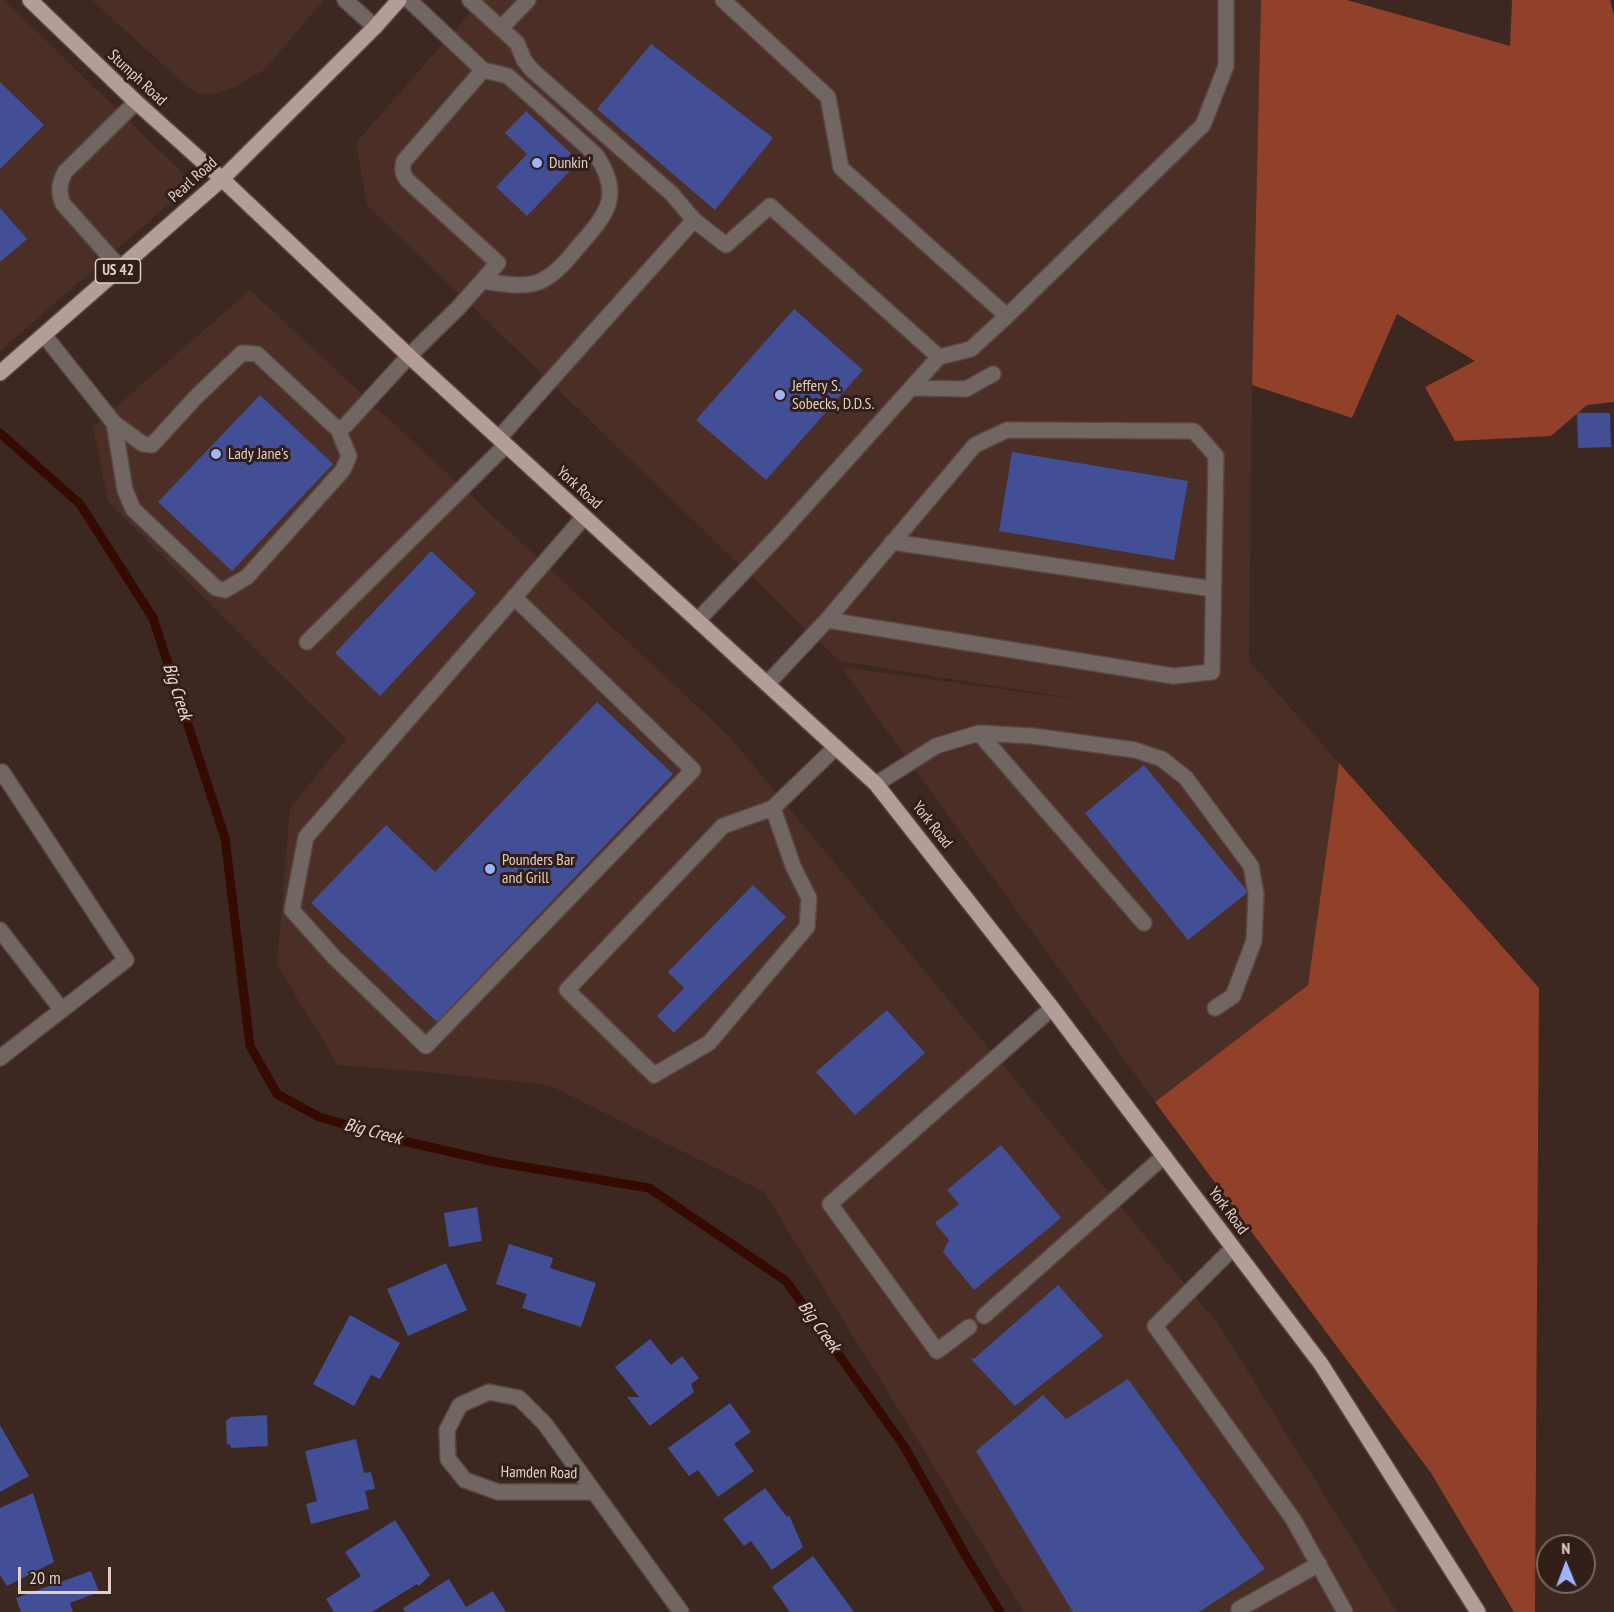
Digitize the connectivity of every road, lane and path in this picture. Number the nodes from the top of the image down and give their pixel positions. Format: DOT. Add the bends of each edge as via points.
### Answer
graph roads {
  1 [pos="30,0"];
  2 [pos="345,0"];
  3 [pos="399,0"];
  4 [pos="409,0"];
  5 [pos="470,0"];
  6 [pos="528,0"];
  7 [pos="723,0"];
  8 [pos="1226,0"];
  9 [pos="375,27"];
  10 [pos="501,28"];
  11 [pos="483,70"];
  12 [pos="136,102"];
  13 [pos="222,179"];
  14 [pos="694,220"];
  15 [pos="121,269"];
  16 [pos="482,281"];
  17 [pos="1007,316"];
  18 [pos="44,335"];
  19 [pos="409,356"];
  20 [pos="939,357"];
  21 [pos="0,373"];
  22 [pos="993,374"];
  23 [pos="911,388"];
  24 [pos="114,423"];
  25 [pos="338,429"];
  26 [pos="503,442"];
  27 [pos="584,517"];
  28 [pos="892,542"];
  29 [pos="1213,589"];
  30 [pos="514,597"];
  31 [pos="698,620"];
  32 [pos="827,620"];
  33 [pos="307,642"];
  34 [pos="767,684"];
  35 [pos="979,732"];
  36 [pos="836,747"];
  37 [pos="0,773"];
  38 [pos="876,784"];
  39 [pos="774,808"];
  40 [pos="1144,922"];
  41 [pos="0,930"];
  42 [pos="1052,1008"];
  43 [pos="1215,1008"];
  44 [pos="62,1010"];
  45 [pos="0,1058"];
  46 [pos="1164,1156"];
  47 [pos="1233,1248"];
  48 [pos="984,1316"];
  49 [pos="969,1327"];
  50 [pos="594,1492"];
  51 [pos="1319,1564"];
  52 [pos="681,1612"];
  53 [pos="1240,1612"];
  54 [pos="1346,1612"];
  55 [pos="1478,1612"];
  1 -- 12 [label="main road, Stumph Road"];
  2 -- 9 [label="street"];
  3 -- 9 [label="main road, Pearl Road / US 42"];
  4 -- 11 [label="street"];
  5 -- 10 [label="street"];
  6 -- 10 [label="street"];
  7 -- 17 [label="street" via="828,97 841,168"];
  8 -- 17 [label="street" via="1226,66 1203,125"];
  9 -- 13 [label="main road, Pearl Road / US 42"];
  10 -- 14 [label="street" via="517,43 532,70 672,194"];
  11 -- 16 [label="street" via="402,168 407,180 498,262"];
  11 -- 16 [label="street" via="508,76 596,155 606,170 611,196 602,220 558,270 540,282 517,285"];
  12 -- 13 [label="main road, Stumph Road"];
  12 -- 15 [label="street" via="65,172 59,191 63,204"];
  13 -- 15 [label="main road, Pearl Road / US 42"];
  13 -- 19 [label="main road, York Road"];
  14 -- 20 [label="street" via="726,245 770,206"];
  14 -- 26 [label="street"];
  15 -- 18 [label="main road, Pearl Road / US 42"];
  16 -- 19 [label="street"];
  17 -- 20 [label="street" via="971,349"];
  18 -- 21 [label="main road, Pearl Road / US 42"];
  18 -- 24 [label="street"];
  19 -- 25 [label="street"];
  19 -- 26 [label="main road, York Road"];
  20 -- 23 [label="street"];
  22 -- 23 [label="street" via="966,389"];
  23 -- 31 [label="street"];
  24 -- 25 [label="street" via="143,444 152,445 242,353 257,354"];
  24 -- 25 [label="street" via="125,489 133,509 216,588 225,590 247,577 344,470 349,456"];
  26 -- 27 [label="main road, York Road"];
  26 -- 33 [label="street"];
  27 -- 30 [label="street"];
  27 -- 31 [label="main road, York Road"];
  28 -- 29 [label="street"];
  28 -- 29 [label="street" via="975,445 1006,430 1194,431 1216,456"];
  28 -- 32 [label="street"];
  29 -- 32 [label="street" via="1212,672 1173,676"];
  30 -- 30 [label="street" via="306,837 292,910 334,957 426,1046 693,770"];
  31 -- 34 [label="main road, York Road"];
  32 -- 34 [label="street"];
  34 -- 36 [label="main road, York Road"];
  35 -- 38 [label="street" via="936,746"];
  35 -- 40 [label="street"];
  35 -- 43 [label="street" via="1136,750 1161,759 1186,778 1251,866 1256,894 1254,941 1233,996"];
  36 -- 38 [label="main road, York Road"];
  36 -- 39 [label="street"];
  37 -- 44 [label="street" via="126,960"];
  38 -- 42 [label="main road, York Road"];
  39 -- 39 [label="street" via="723,826 567,990 654,1075 709,1044 807,927 809,898 792,866"];
  41 -- 44 [label="street"];
  42 -- 46 [label="main road, York Road"];
  42 -- 49 [label="street" via="830,1204 937,1352"];
  44 -- 45 [label="street"];
  46 -- 47 [label="main road, York Road"];
  46 -- 48 [label="street"];
  47 -- 51 [label="street" via="1155,1326 1293,1519"];
  47 -- 55 [label="main road, York Road" via="1321,1364"];
  50 -- 50 [label="street, Hamden Road" via="545,1424 519,1398 489,1392 460,1405 447,1430 448,1459 465,1480 498,1492"];
  50 -- 52 [label="street, Hamden Road"];
  51 -- 53 [label="street" via="1239,1609"];
  51 -- 54 [label="street"];
}
